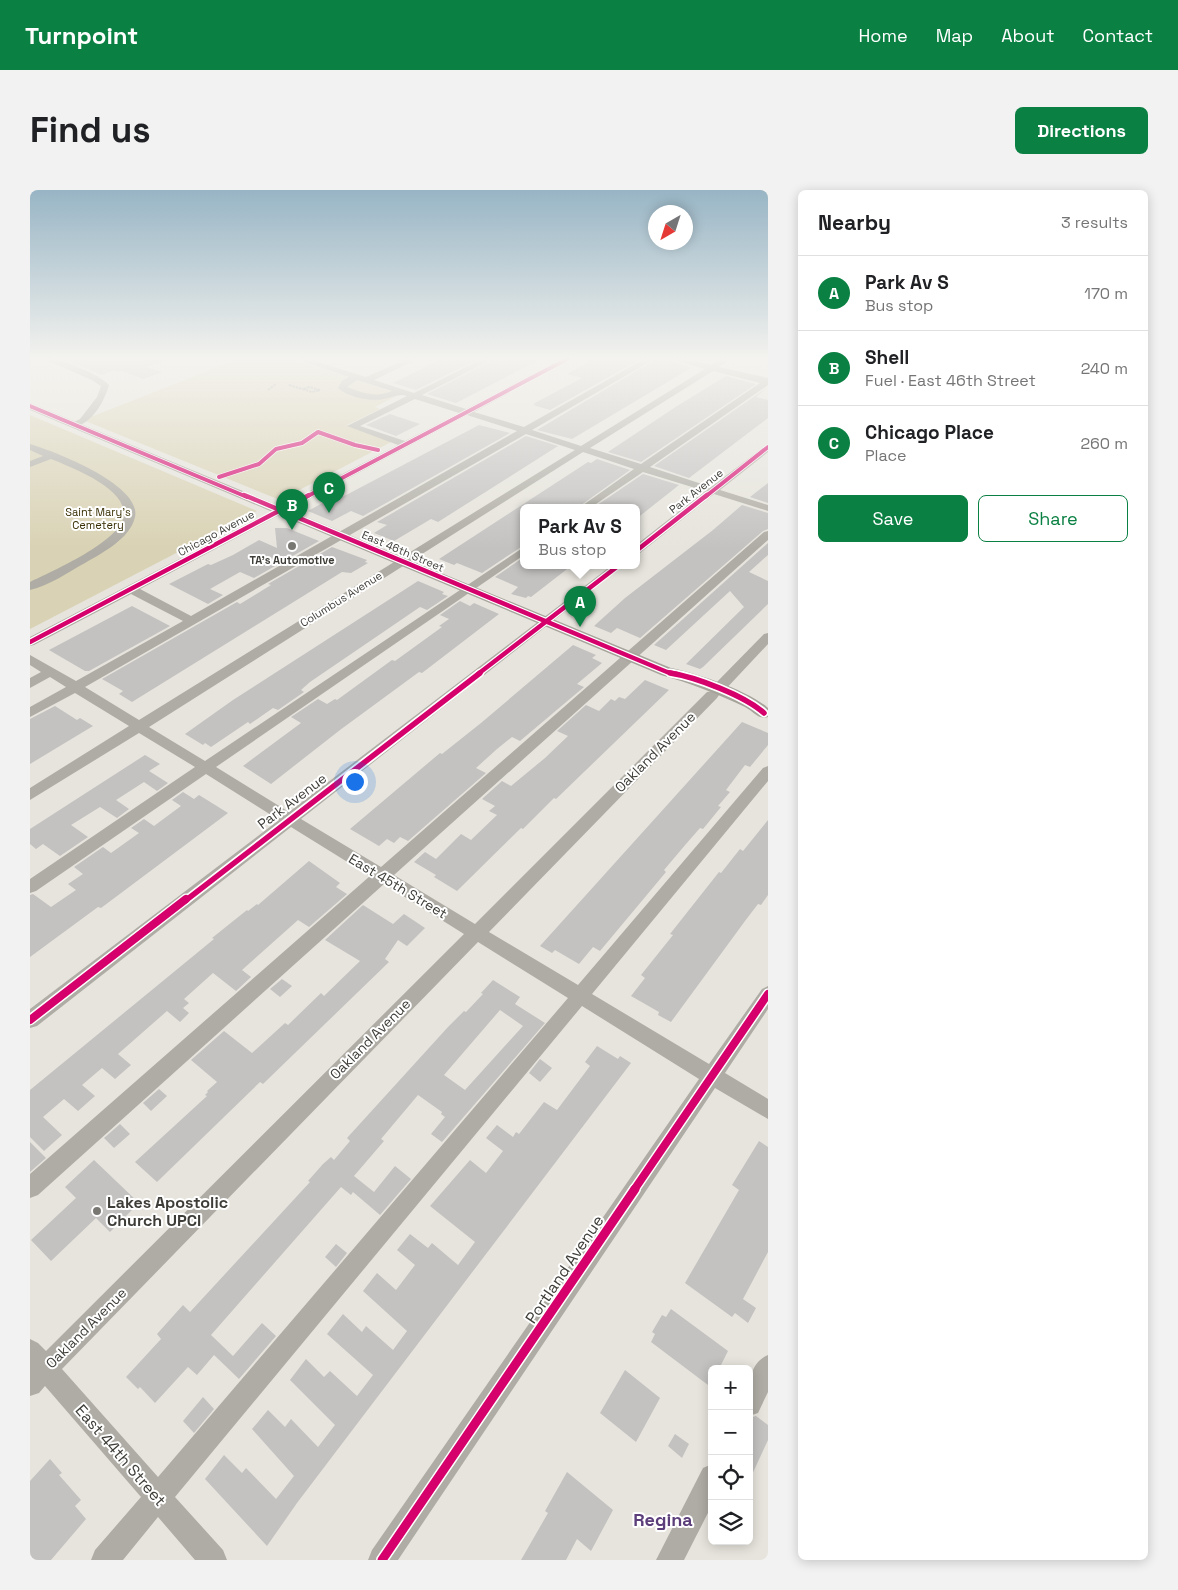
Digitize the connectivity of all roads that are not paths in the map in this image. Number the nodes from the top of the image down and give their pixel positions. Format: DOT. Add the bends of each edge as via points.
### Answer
graph roads {
  1 [pos="67,421"];
  2 [pos="83,421"];
  3 [pos="362,421"];
  4 [pos="449,421"];
  5 [pos="495,421"];
  6 [pos="541,421"];
  7 [pos="628,421"];
  8 [pos="711,421"];
  9 [pos="75,424"];
  10 [pos="525,430"];
  11 [pos="405,444"];
  12 [pos="30,446"];
  13 [pos="768,447"];
  14 [pos="582,450"];
  15 [pos="50,456"];
  16 [pos="30,464"];
  17 [pos="642,468"];
  18 [pos="712,491"];
  19 [pos="590,504"];
  20 [pos="768,508"];
  21 [pos="280,510"];
  22 [pos="362,510"];
  23 [pos="376,516"];
  24 [pos="768,534"];
  25 [pos="341,536"];
  26 [pos="640,548"];
  27 [pos="520,553"];
  28 [pos="402,562"];
  29 [pos="614,569"];
  30 [pos="161,573"];
  31 [pos="173,579"];
  32 [pos="30,587"];
  33 [pos="130,589"];
  34 [pos="467,589"];
  35 [pos="192,621"];
  36 [pos="547,622"];
  37 [pos="171,633"];
  38 [pos="768,637"];
  39 [pos="30,642"];
  40 [pos="631,658"];
  41 [pos="30,659"];
  42 [pos="123,660"];
  43 [pos="50,672"];
  44 [pos="30,684"];
  45 [pos="75,688"];
  46 [pos="715,692"];
  47 [pos="30,713"];
  48 [pos="766,714"];
  49 [pos="138,727"];
  50 [pos="204,767"];
  51 [pos="768,770"];
  52 [pos="30,795"];
  53 [pos="289,819"];
  54 [pos="381,875"];
  55 [pos="30,887"];
  56 [pos="475,933"];
  57 [pos="768,994"];
  58 [pos="580,996"];
  59 [pos="30,1020"];
  60 [pos="712,1076"];
  61 [pos="768,1110"];
  62 [pos="30,1188"];
  63 [pos="768,1367"];
  64 [pos="35,1368"];
  65 [pos="753,1396"];
  66 [pos="708,1485"];
  67 [pos="158,1497"];
  68 [pos="105,1560"];
  69 [pos="213,1560"];
  70 [pos="382,1560"];
  71 [pos="670,1560"];
  1 -- 9 [label="main road, East 46th Street"];
  2 -- 9 [label="street"];
  3 -- 11 [label="street" via="352,426"];
  4 -- 11 [label="street, Chicago Avenue"];
  5 -- 10 [label="street"];
  6 -- 10 [label="street"];
  7 -- 14 [label="street, Columbus Avenue"];
  8 -- 17 [label="street"];
  9 -- 21 [label="main road, East 46th Street"];
  10 -- 14 [label="street"];
  10 -- 23 [label="street"];
  11 -- 21 [label="street, Chicago Avenue"];
  12 -- 15 [label="street"];
  13 -- 18 [label="street, Park Avenue"];
  14 -- 17 [label="street"];
  14 -- 28 [label="street, Columbus Avenue"];
  15 -- 16 [label="street"];
  15 -- 32 [label="street" via="111,486 122,496 130,518 116,538 101,549"];
  17 -- 18 [label="street"];
  17 -- 19 [label="street"];
  18 -- 20 [label="street"];
  18 -- 26 [label="street, Park Avenue"];
  21 -- 25 [label="main road, East 46th Street"];
  21 -- 30 [label="street, Chicago Avenue"];
  22 -- 23 [label="street"];
  23 -- 25 [label="street"];
  24 -- 40 [label="street"];
  25 -- 28 [label="main road, East 46th Street"];
  25 -- 35 [label="street"];
  27 -- 34 [label="street"];
  28 -- 34 [label="main road, East 46th Street"];
  28 -- 49 [label="street, Columbus Avenue"];
  29 -- 36 [label="street, Park Avenue"];
  30 -- 31 [label="street"];
  30 -- 33 [label="street, Chicago Avenue"];
  33 -- 35 [label="street"];
  33 -- 39 [label="street, Chicago Avenue"];
  34 -- 36 [label="main road, East 46th Street"];
  34 -- 50 [label="street"];
  35 -- 37 [label="street"];
  36 -- 40 [label="main road, East 46th Street"];
  36 -- 53 [label="street, Park Avenue"];
  37 -- 42 [label="street" via="165,628 161,630 120,654 118,656"];
  38 -- 46 [label="street, Oakland Avenue"];
  40 -- 46 [label="main road, East 46th Street" via="667,672 678,681"];
  40 -- 54 [label="street"];
  41 -- 43 [label="street, East 45th Street"];
  42 -- 45 [label="street"];
  43 -- 44 [label="street"];
  43 -- 45 [label="street, East 45th Street"];
  45 -- 47 [label="street"];
  45 -- 49 [label="street, East 45th Street"];
  46 -- 48 [label="main road, East 46th Street" via="749,711"];
  46 -- 56 [label="street, Oakland Avenue"];
  49 -- 50 [label="street, East 45th Street"];
  49 -- 52 [label="street, Columbus Avenue"];
  50 -- 53 [label="street, East 45th Street"];
  50 -- 55 [label="street"];
  51 -- 58 [label="street"];
  53 -- 54 [label="street, East 45th Street"];
  53 -- 59 [label="street, Park Avenue"];
  54 -- 56 [label="street, East 45th Street"];
  54 -- 62 [label="street"];
  56 -- 58 [label="street, East 45th Street"];
  56 -- 64 [label="street, Oakland Avenue"];
  57 -- 60 [label="street, Portland Avenue"];
  58 -- 60 [label="street, East 45th Street"];
  58 -- 67 [label="street"];
  60 -- 61 [label="street, East 45th Street"];
  60 -- 70 [label="street, Portland Avenue"];
  63 -- 65 [label="street"];
  64 -- 67 [label="street, East 44th Street"];
  66 -- 71 [label="street"];
  67 -- 68 [label="street"];
  67 -- 69 [label="street, East 44th Street"];
}
